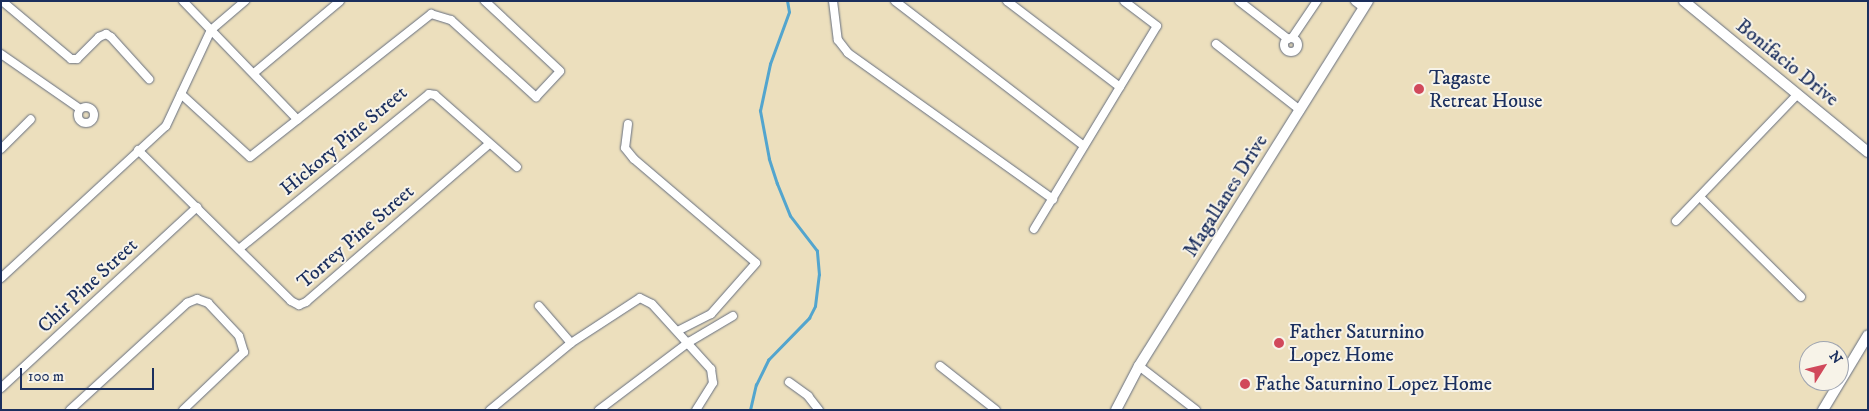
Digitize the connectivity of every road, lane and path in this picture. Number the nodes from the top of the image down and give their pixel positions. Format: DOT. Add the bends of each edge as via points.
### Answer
graph roads {
  1 [pos="183,1"];
  2 [pos="245,1"];
  3 [pos="340,1"];
  4 [pos="485,1"];
  5 [pos="833,1"];
  6 [pos="895,1"];
  7 [pos="1007,1"];
  8 [pos="1124,1"];
  9 [pos="1239,1"];
  10 [pos="1317,1"];
  11 [pos="1355,1"];
  12 [pos="1684,1"];
  13 [pos="1366,5"];
  14 [pos="3,7"];
  15 [pos="211,30"];
  16 [pos="1216,44"];
  17 [pos="1,54"];
  18 [pos="254,73"];
  19 [pos="149,79"];
  20 [pos="1120,87"];
  21 [pos="181,94"];
  22 [pos="1798,94"];
  23 [pos="80,109"];
  24 [pos="1300,110"];
  25 [pos="31,119"];
  26 [pos="298,120"];
  27 [pos="628,124"];
  28 [pos="489,144"];
  29 [pos="1084,146"];
  30 [pos="1,148"];
  31 [pos="138,150"];
  32 [pos="1868,152"];
  33 [pos="517,167"];
  34 [pos="1700,197"];
  35 [pos="1053,199"];
  36 [pos="197,207"];
  37 [pos="1676,221"];
  38 [pos="1034,228"];
  39 [pos="239,249"];
  40 [pos="1,278"];
  41 [pos="1801,297"];
  42 [pos="538,306"];
  43 [pos="733,316"];
  44 [pos="678,332"];
  45 [pos="1868,335"];
  46 [pos="689,342"];
  47 [pos="571,343"];
  48 [pos="940,366"];
  49 [pos="1139,366"];
  50 [pos="1,378"];
  51 [pos="789,382"];
  52 [pos="3,388"];
  53 [pos="70,410"];
  54 [pos="183,410"];
  55 [pos="490,410"];
  56 [pos="598,410"];
  57 [pos="696,410"];
  58 [pos="819,410"];
  59 [pos="996,410"];
  60 [pos="1116,410"];
  61 [pos="1196,410"];
  62 [pos="1823,410"];
  1 -- 15 [label="street"];
  2 -- 15 [label="street"];
  3 -- 18 [label="street"];
  4 -- 26 [label="street" via="560,71 536,97 451,20 431,14"];
  5 -- 35 [label="street" via="838,40 848,53"];
  6 -- 29 [label="street"];
  7 -- 20 [label="street"];
  8 -- 20 [label="street" via="1157,26"];
  9 -- 10 [label="street" via="1290,38"];
  11 -- 13 [label="street"];
  12 -- 22 [label="street, Bonifacio Drive"];
  13 -- 24 [label="street, Magallanes Drive"];
  14 -- 19 [label="street" via="28,21 71,59 77,58 106,34 140,65"];
  15 -- 18 [label="street"];
  15 -- 21 [label="street"];
  16 -- 24 [label="street"];
  17 -- 23 [label="street"];
  18 -- 26 [label="street"];
  20 -- 29 [label="street"];
  21 -- 26 [label="street" via="250,157"];
  21 -- 31 [label="street" via="166,126"];
  22 -- 32 [label="street, Bonifacio Drive"];
  22 -- 34 [label="street"];
  24 -- 49 [label="street, Magallanes Drive"];
  25 -- 30 [label="street"];
  27 -- 44 [label="street" via="625,148 634,159 756,263 710,314"];
  28 -- 33 [label="street, Hickory Pine Street"];
  28 -- 39 [label="street, Hickory Pine Street" via="429,94"];
  28 -- 39 [label="street, Torrey Pine Street" via="303,304 291,301"];
  29 -- 35 [label="street"];
  31 -- 36 [label="street, Torrey Pine Street"];
  31 -- 40 [label="street"];
  34 -- 37 [label="street"];
  34 -- 41 [label="street"];
  35 -- 38 [label="street"];
  36 -- 39 [label="street, Torrey Pine Street"];
  36 -- 52 [label="street, Chir Pine Street"];
  42 -- 47 [label="street"];
  43 -- 46 [label="street"];
  44 -- 46 [label="street"];
  44 -- 47 [label="street" via="652,304 640,298"];
  45 -- 62 [label="street"];
  46 -- 56 [label="street"];
  46 -- 57 [label="street" via="711,369 714,383"];
  47 -- 55 [label="street"];
  48 -- 59 [label="street"];
  49 -- 60 [label="street, Magallanes Drive"];
  49 -- 61 [label="street"];
  50 -- 52 [label="street"];
  51 -- 58 [label="street" via="808,396"];
  53 -- 54 [label="street" via="187,303 198,299 208,303 239,336 244,352"];
}
